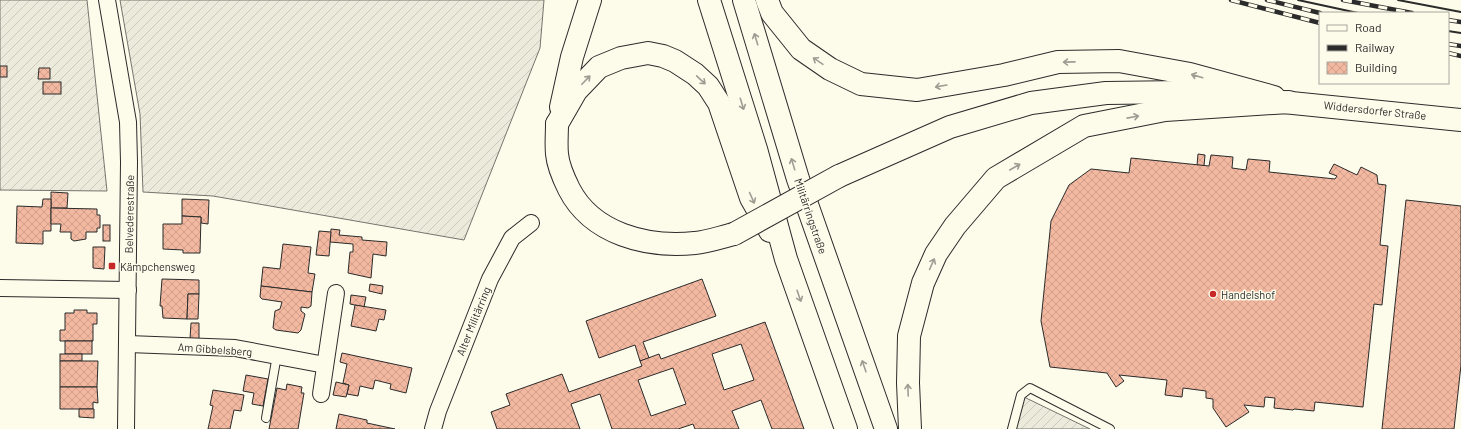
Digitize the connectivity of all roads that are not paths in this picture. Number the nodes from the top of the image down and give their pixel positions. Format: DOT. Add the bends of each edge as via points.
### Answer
graph roads {
  1 [pos="107,0"];
  2 [pos="590,0"];
  3 [pos="709,0"];
  4 [pos="744,0"];
  5 [pos="767,0"];
  6 [pos="1289,102"];
  7 [pos="1461,120"];
  8 [pos="557,124"];
  9 [pos="531,223"];
  10 [pos="786,259"];
  11 [pos="0,288"];
  12 [pos="128,290"];
  13 [pos="336,293"];
  14 [pos="128,344"];
  15 [pos="277,355"];
  16 [pos="325,365"];
  17 [pos="321,394"];
  18 [pos="266,418"];
  19 [pos="126,429"];
  20 [pos="433,429"];
  21 [pos="846,429"];
  22 [pos="886,429"];
  23 [pos="910,429"];
  24 [pos="1012,429"];
  25 [pos="1110,429"];
  1 -- 12 [label="street, Belvederestraße" via="128,122"];
  2 -- 8 [label="main road" via="572,57"];
  3 -- 10 [label="main road, one-way" via="756,149"];
  22 -- 4 [label="main road, Militärringstraße, one-way" via="798,179"];
  6 -- 5 [label="main road, one-way" via="1190,74 1119,61 1058,62 1004,75 918,90 861,84 830,69 801,49 772,13"];
  6 -- 7 [label="main road, Widdersdorfer Straße"];
  6 -- 8 [label="main road, bridge" via="1183,92 1106,93 1031,103 950,127 839,176 734,234 696,243 675,244 641,241 602,226 577,204 565,181 557,155"];
  23 -- 6 [label="main road, one-way" via="909,336 923,283 936,254 954,226 996,178 1084,126 1165,110"];
  8 -- 10 [label="main road, one-way" via="576,91 599,67 621,58 648,53 675,61 708,86 719,103 751,198"];
  9 -- 20 [label="street, Alter Militärring" via="512,238 490,279"];
  10 -- 21 [label="main road, one-way"];
  11 -- 12 [label="street"];
  12 -- 14 [label="street, Belvederestraße"];
  13 -- 16 [label="street"];
  14 -- 15 [label="street, Am Gibbelsberg" via="235,348"];
  14 -- 19 [label="street, Belvederestraße"];
  15 -- 16 [label="street, Am Gibbelsberg"];
  15 -- 18 [label="lane"];
  16 -- 17 [label="street"];
  24 -- 25 [label="lane" via="1021,395 1030,388"];
}
